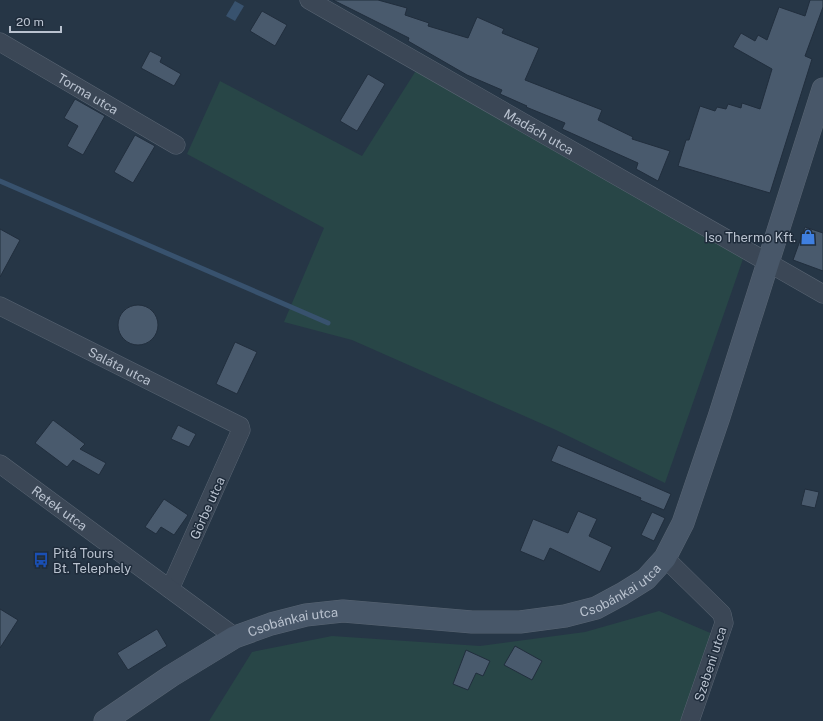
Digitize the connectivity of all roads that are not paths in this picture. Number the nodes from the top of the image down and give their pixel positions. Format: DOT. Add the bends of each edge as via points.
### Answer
graph roads {
  1 [pos="310,0"];
  2 [pos="0,42"];
  3 [pos="823,89"];
  4 [pos="176,145"];
  5 [pos="768,263"];
  6 [pos="823,294"];
  7 [pos="0,306"];
  8 [pos="240,426"];
  9 [pos="0,464"];
  10 [pos="665,558"];
  11 [pos="170,589"];
  12 [pos="235,637"];
  13 [pos="104,721"];
  14 [pos="690,721"];
  1 -- 5 [label="street, Madách utca"];
  2 -- 4 [label="street, Torma utca"];
  3 -- 5 [label="main road, Csobánkai utca"];
  5 -- 6 [label="street, Madách utca"];
  5 -- 10 [label="main road, Csobánkai utca" via="696,488 683,523"];
  7 -- 8 [label="street, Saláta utca"];
  8 -- 11 [label="street, Görbe utca" via="242,430"];
  9 -- 11 [label="street, Retek utca"];
  10 -- 12 [label="main road, Csobánkai utca" via="646,579 622,594 596,608 565,616 520,622 472,622 343,611 278,622"];
  10 -- 14 [label="street, Szebeni utca" via="722,614 724,623"];
  11 -- 12 [label="street, Retek utca"];
  12 -- 13 [label="main road, Csobánkai utca"];
}
